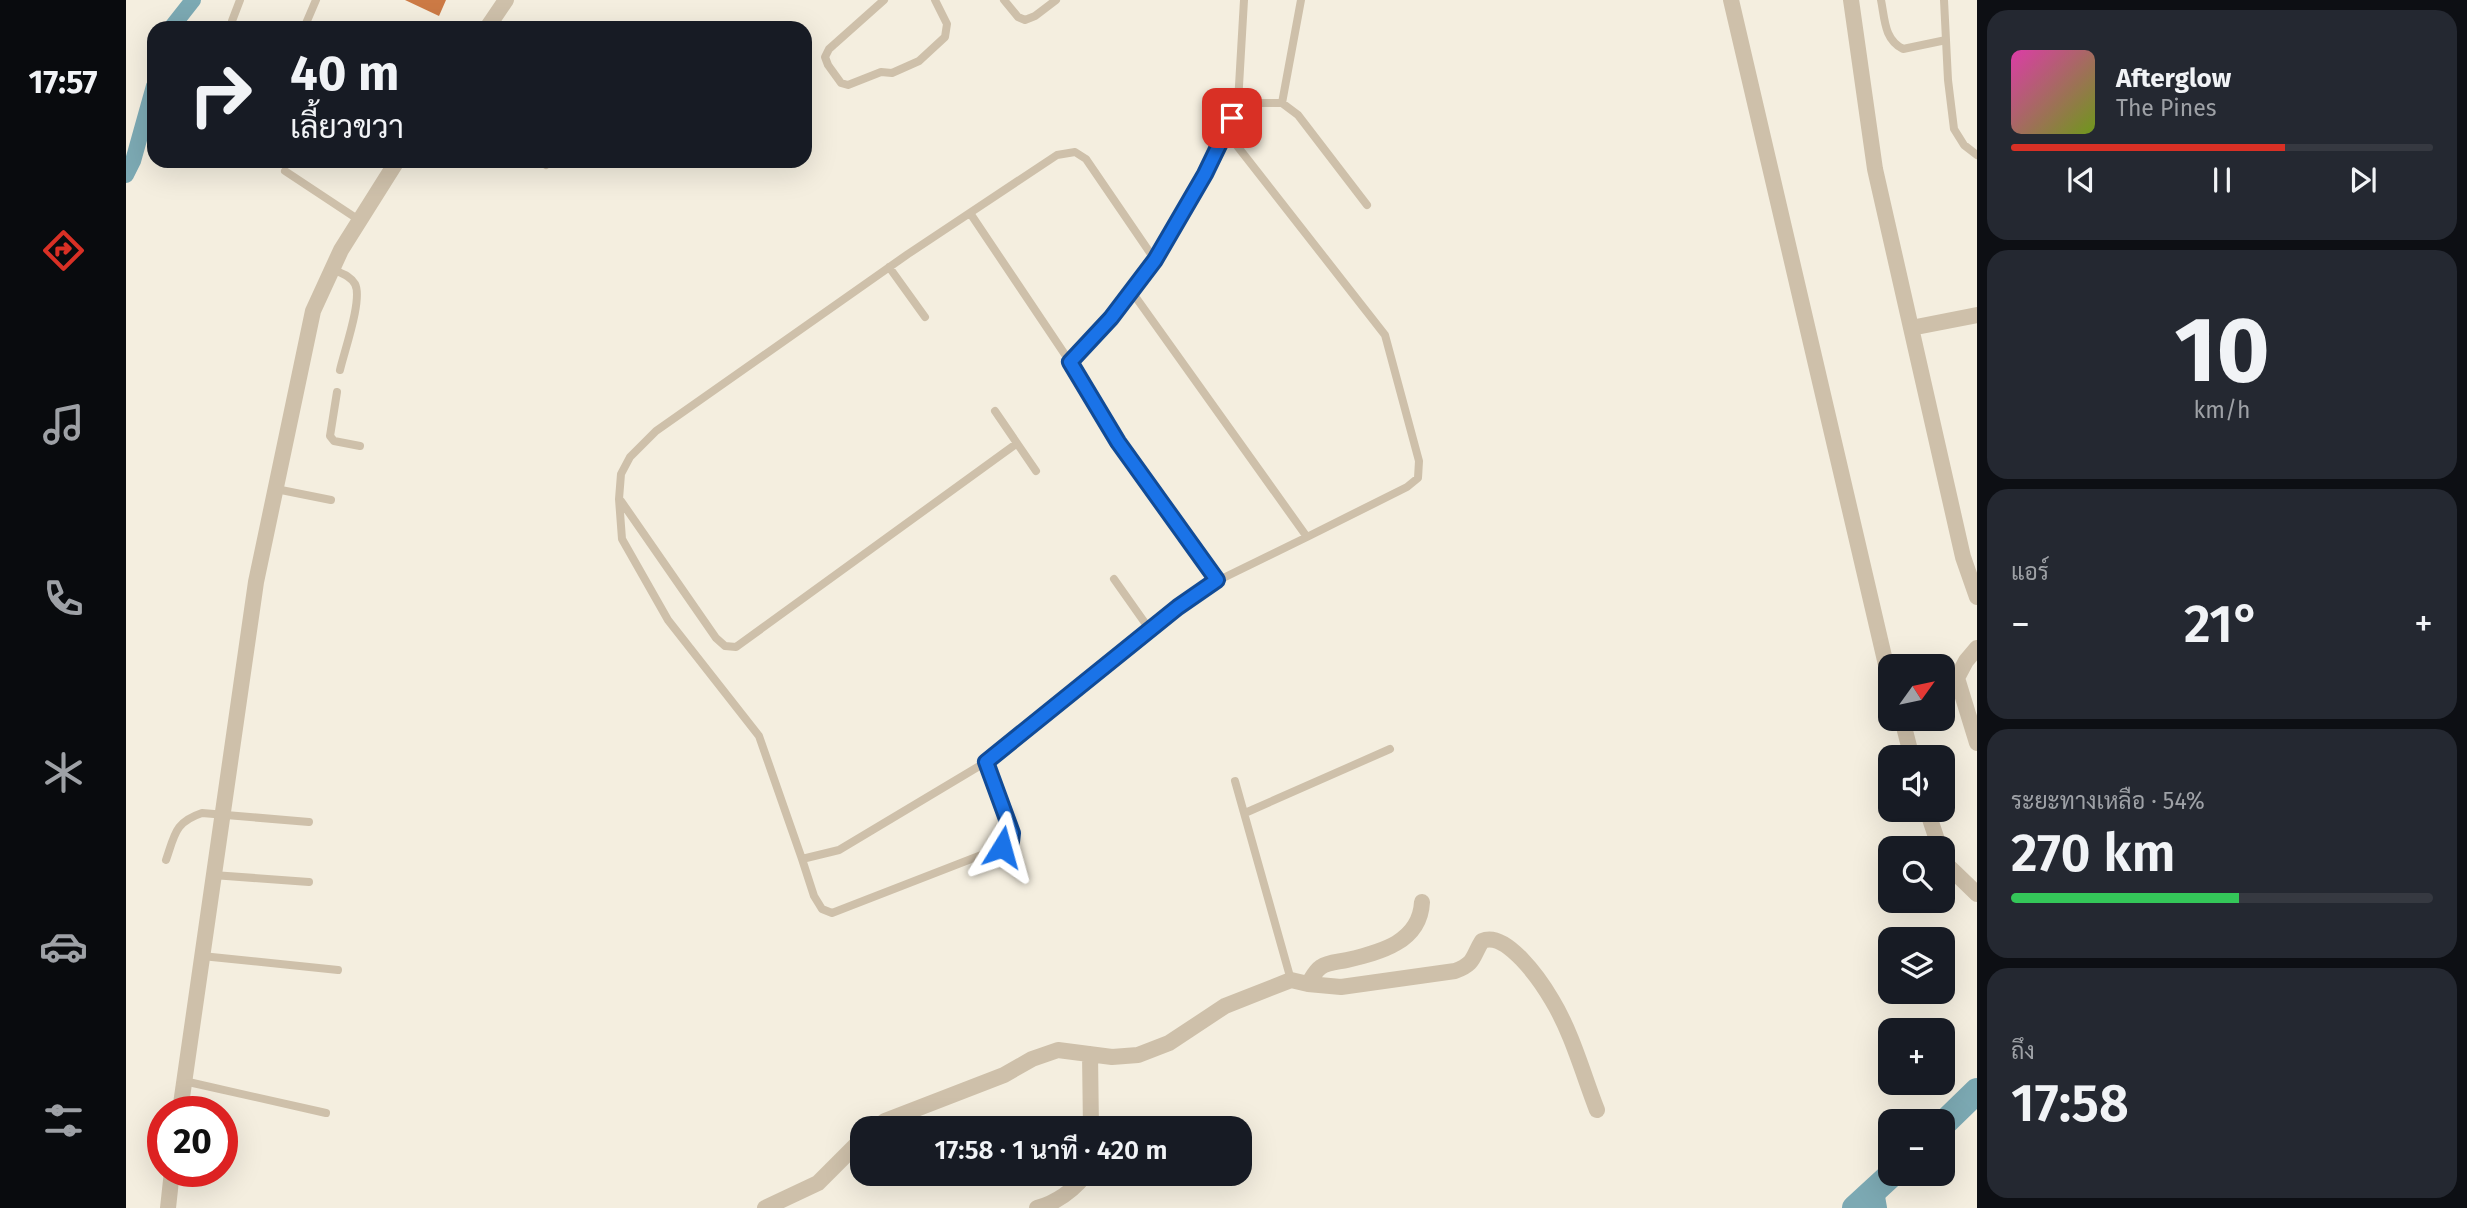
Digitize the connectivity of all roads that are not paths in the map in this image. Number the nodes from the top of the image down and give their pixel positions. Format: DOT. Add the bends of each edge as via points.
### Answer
graph roads {
  1 [pos="240,0"];
  2 [pos="316,0"];
  3 [pos="506,0"];
  4 [pos="884,0"];
  5 [pos="935,0"];
  6 [pos="1004,0"];
  7 [pos="1056,0"];
  8 [pos="1244,0"];
  9 [pos="1301,0"];
  10 [pos="1731,0"];
  11 [pos="1851,0"];
  12 [pos="1881,0"];
  13 [pos="1944,0"];
  14 [pos="232,21"];
  15 [pos="307,21"];
  16 [pos="492,21"];
  17 [pos="1946,40"];
  18 [pos="1238,103"];
  19 [pos="1282,103"];
  20 [pos="1227,133"];
  21 [pos="1977,155"];
  22 [pos="392,168"];
  23 [pos="285,171"];
  24 [pos="1367,205"];
  25 [pos="970,213"];
  26 [pos="359,220"];
  27 [pos="1155,260"];
  28 [pos="889,267"];
  29 [pos="332,269"];
  30 [pos="1132,292"];
  31 [pos="1977,315"];
  32 [pos="925,317"];
  33 [pos="1911,328"];
  34 [pos="1070,362"];
  35 [pos="340,370"];
  36 [pos="337,392"];
  37 [pos="995,411"];
  38 [pos="1016,444"];
  39 [pos="360,446"];
  40 [pos="1036,471"];
  41 [pos="276,489"];
  42 [pos="619,499"];
  43 [pos="331,500"];
  44 [pos="1307,537"];
  45 [pos="1114,579"];
  46 [pos="1217,580"];
  47 [pos="1977,597"];
  48 [pos="1150,630"];
  49 [pos="1977,648"];
  50 [pos="1883,654"];
  51 [pos="1977,743"];
  52 [pos="1390,750"];
  53 [pos="986,762"];
  54 [pos="1235,781"];
  55 [pos="222,813"];
  56 [pos="1245,813"];
  57 [pos="309,822"];
  58 [pos="802,859"];
  59 [pos="166,860"];
  60 [pos="1955,873"];
  61 [pos="213,875"];
  62 [pos="309,882"];
  63 [pos="1977,894"];
  64 [pos="1422,902"];
  65 [pos="202,956"];
  66 [pos="338,970"];
  67 [pos="1291,980"];
  68 [pos="1308,984"];
  69 [pos="1090,1054"];
  70 [pos="184,1082"];
  71 [pos="182,1096"];
  72 [pos="1597,1110"];
  73 [pos="326,1113"];
  74 [pos="899,1116"];
  75 [pos="1091,1116"];
  76 [pos="850,1151"];
  77 [pos="1077,1186"];
  78 [pos="170,1187"];
  79 [pos="168,1208"];
  80 [pos="765,1208"];
  81 [pos="1037,1208"];
  1 -- 14 [label="lane"];
  2 -- 15 [label="lane"];
  3 -- 16 [label="street"];
  4 -- 5 [label="lane" via="829,49 825,57 841,83 892,73 919,61 945,37 947,24"];
  6 -- 7 [label="lane" via="1025,20"];
  8 -- 18 [label="lane"];
  9 -- 19 [label="lane"];
  10 -- 50 [label="street"];
  11 -- 33 [label="street" via="1875,169"];
  12 -- 17 [label="lane" via="1893,44 1903,50"];
  13 -- 17 [label="lane"];
  17 -- 21 [label="lane" via="1954,129"];
  18 -- 19 [label="lane"];
  18 -- 20 [label="lane"];
  19 -- 24 [label="lane" via="1310,130"];
  20 -- 27 [label="lane"];
  20 -- 44 [label="lane" via="1385,335 1419,461 1418,478 1408,487"];
  22 -- 26 [label="street"];
  23 -- 26 [label="lane"];
  25 -- 27 [label="lane" via="1057,155 1075,152 1086,159"];
  25 -- 28 [label="lane"];
  25 -- 34 [label="lane"];
  26 -- 29 [label="street"];
  27 -- 30 [label="lane"];
  28 -- 32 [label="lane"];
  28 -- 42 [label="lane" via="656,431 625,466"];
  29 -- 35 [label="lane" via="347,276 356,287 357,299"];
  29 -- 41 [label="street" via="313,311"];
  30 -- 34 [label="lane"];
  30 -- 44 [label="lane"];
  31 -- 33 [label="street"];
  33 -- 47 [label="street" via="1963,557"];
  34 -- 46 [label="lane" via="1118,442"];
  36 -- 39 [label="lane" via="330,436"];
  37 -- 38 [label="lane"];
  38 -- 40 [label="lane"];
  38 -- 42 [label="lane" via="736,647 725,646 716,638"];
  41 -- 43 [label="lane"];
  41 -- 55 [label="street" via="256,582"];
  42 -- 58 [label="lane" via="622,539 668,620 759,736"];
  44 -- 46 [label="lane"];
  45 -- 48 [label="lane"];
  46 -- 48 [label="lane"];
  48 -- 53 [label="lane"];
  49 -- 51 [label="street" via="1958,678"];
  52 -- 56 [label="lane"];
  53 -- 58 [label="lane" via="839,850"];
  53 -- 58 [label="lane" via="1012,833 1011,842 1002,847 832,913 822,909 814,896"];
  54 -- 56 [label="lane"];
  55 -- 57 [label="lane"];
  55 -- 59 [label="lane" via="188,817 178,826"];
  55 -- 61 [label="street"];
  56 -- 67 [label="lane"];
  60 -- 63 [label="street"];
  61 -- 62 [label="lane"];
  61 -- 65 [label="street"];
  64 -- 68 [label="street" via="1422,915 1407,938 1350,960 1323,965"];
  65 -- 66 [label="lane"];
  65 -- 70 [label="street"];
  67 -- 68 [label="street"];
  67 -- 69 [label="street" via="1225,1006 1169,1043 1138,1055"];
  68 -- 72 [label="street" via="1340,986 1455,971 1473,960 1482,941 1497,939 1534,974 1552,1000"];
  69 -- 74 [label="street" via="1058,1050"];
  69 -- 75 [label="street"];
  70 -- 71 [label="street"];
  70 -- 73 [label="lane"];
  76 -- 80 [label="street" via="818,1183"];
  77 -- 81 [label="street" via="1054,1203"];
  78 -- 79 [label="street"];
}
